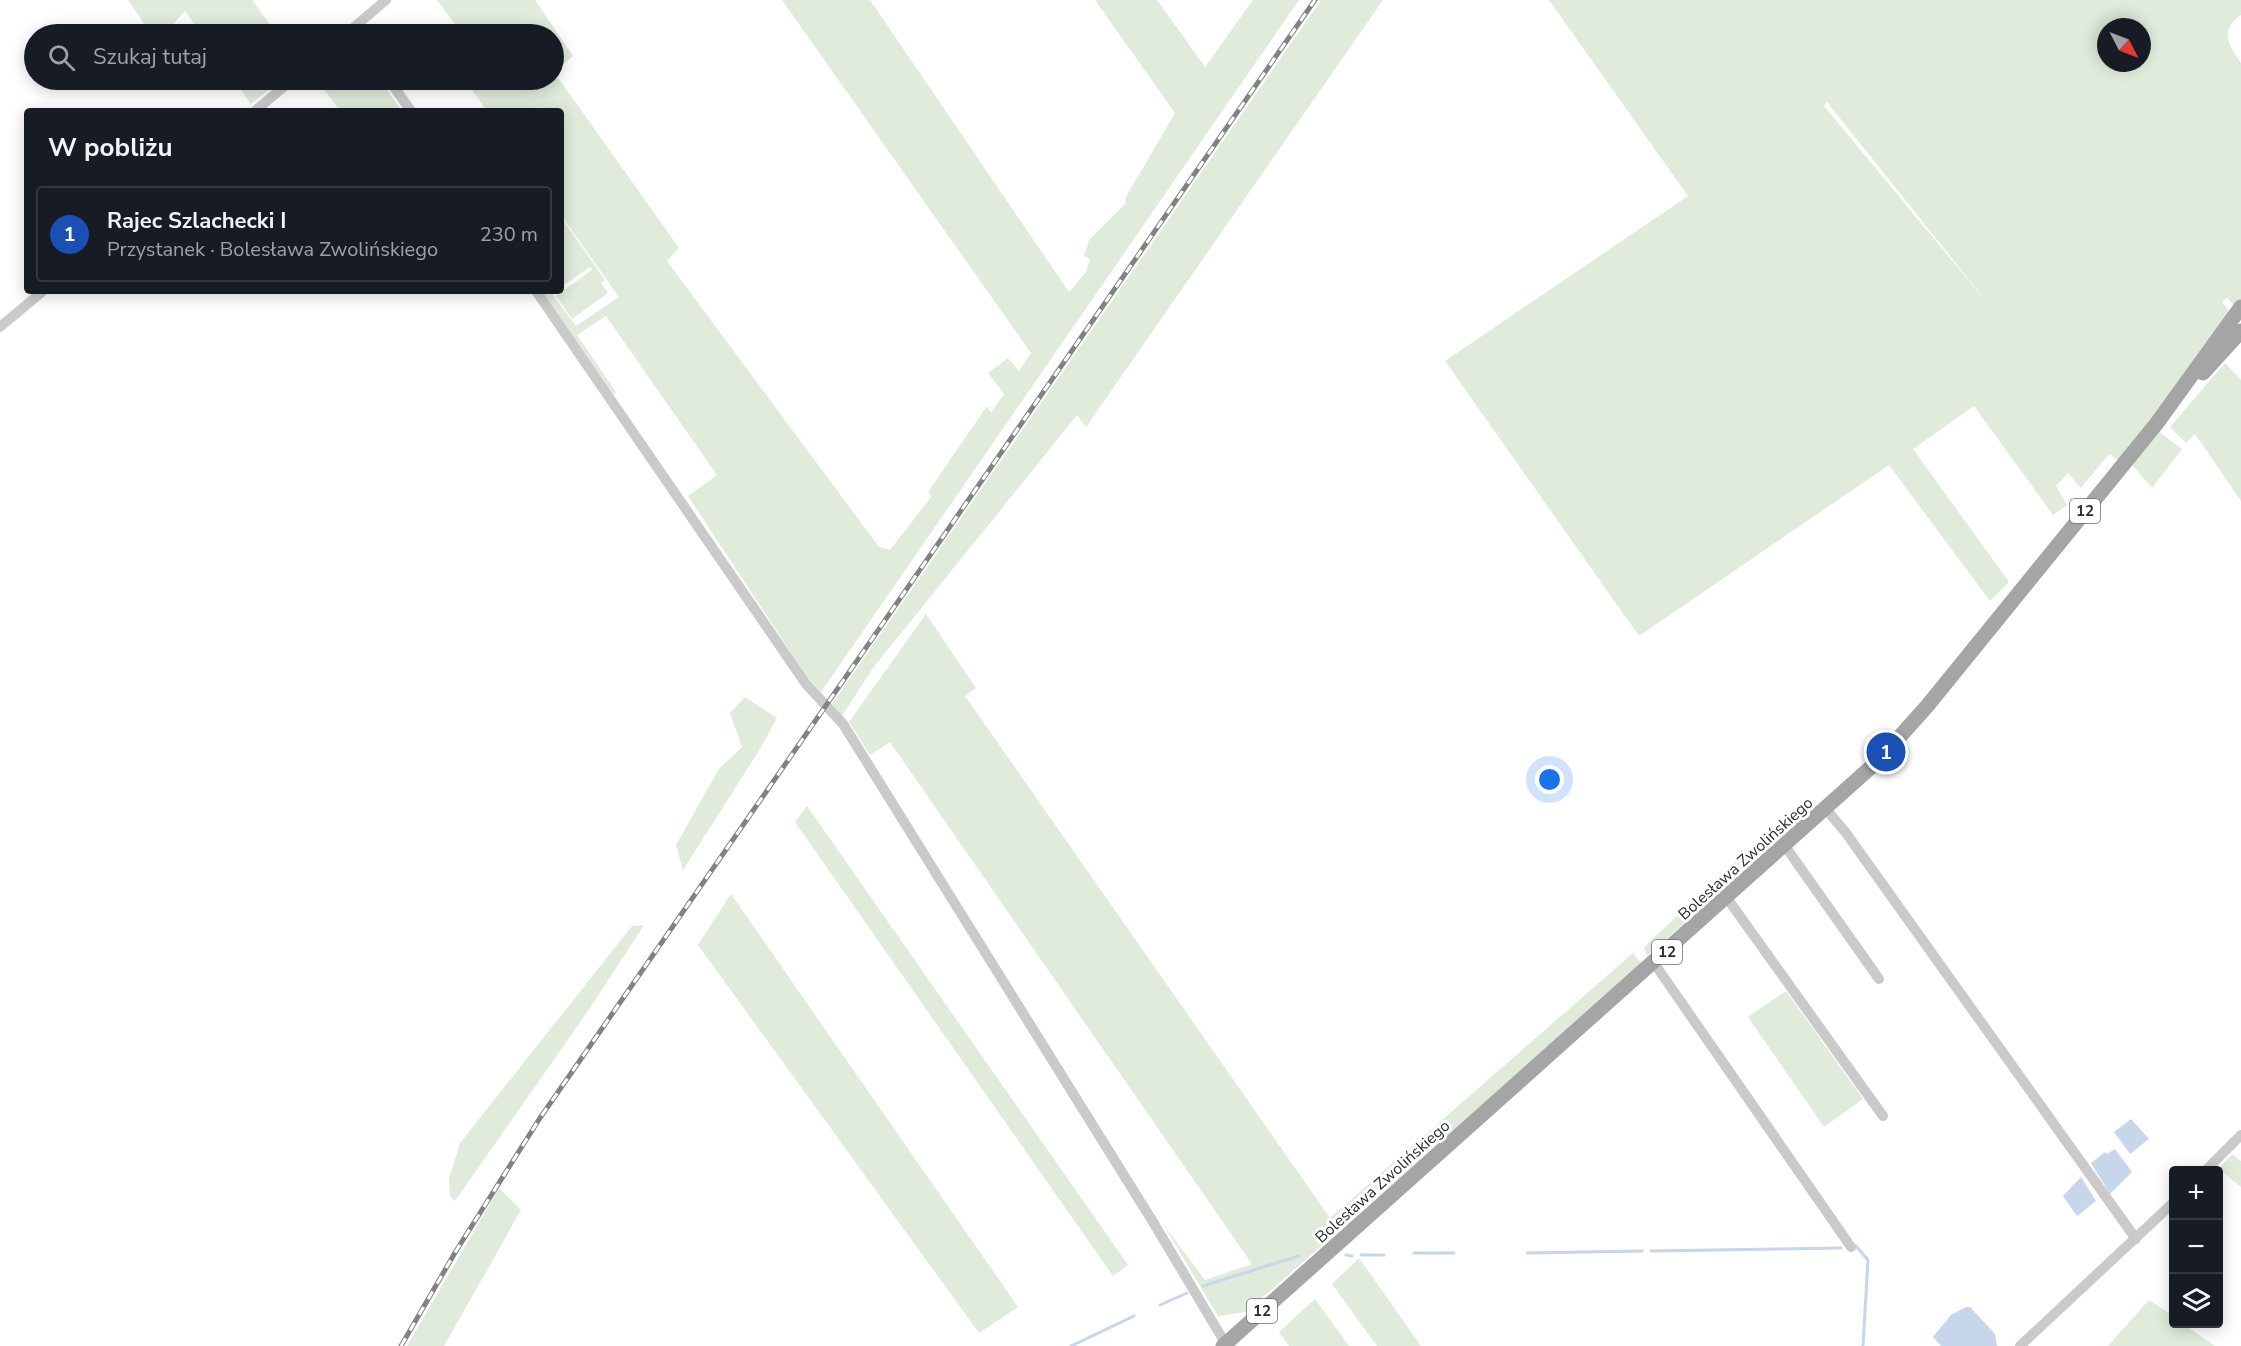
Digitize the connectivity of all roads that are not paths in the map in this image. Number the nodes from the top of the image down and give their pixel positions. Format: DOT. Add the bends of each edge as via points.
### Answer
graph roads {
  1 [pos="386,0"];
  2 [pos="360,24"];
  3 [pos="280,90"];
  4 [pos="396,90"];
  5 [pos="259,108"];
  6 [pos="409,108"];
  7 [pos="39,294"];
  8 [pos="538,294"];
  9 [pos="2241,307"];
  10 [pos="0,327"];
  11 [pos="2241,332"];
  12 [pos="2160,419"];
  13 [pos="1826,809"];
  14 [pos="1785,846"];
  15 [pos="1726,898"];
  16 [pos="1654,963"];
  17 [pos="1879,980"];
  18 [pos="1882,1116"];
  19 [pos="2241,1135"];
  20 [pos="2210,1166"];
  21 [pos="2169,1207"];
  22 [pos="2136,1239"];
  23 [pos="1851,1247"];
  24 [pos="1225,1345"];
  25 [pos="2020,1346"];
  1 -- 2 [label="street"];
  3 -- 5 [label="street"];
  4 -- 6 [label="street"];
  7 -- 10 [label="street"];
  8 -- 24 [label="street" via="806,684 843,724 1153,1222"];
  9 -- 12 [label="main road, Bolesława Zwolińskiego / 12"];
  11 -- 12 [label="main road, Bolesława Zwolińskiego / 12"];
  12 -- 13 [label="main road, Bolesława Zwolińskiego / 12" via="1917,718"];
  13 -- 14 [label="main road, Bolesława Zwolińskiego / 12"];
  13 -- 22 [label="street"];
  14 -- 15 [label="main road, Bolesława Zwolińskiego / 12"];
  14 -- 17 [label="street"];
  15 -- 16 [label="main road, Bolesława Zwolińskiego / 12"];
  15 -- 18 [label="street"];
  16 -- 23 [label="street"];
  16 -- 24 [label="main road, Bolesława Zwolińskiego / 12"];
  19 -- 20 [label="street"];
  21 -- 22 [label="street"];
  22 -- 25 [label="street"];
}
